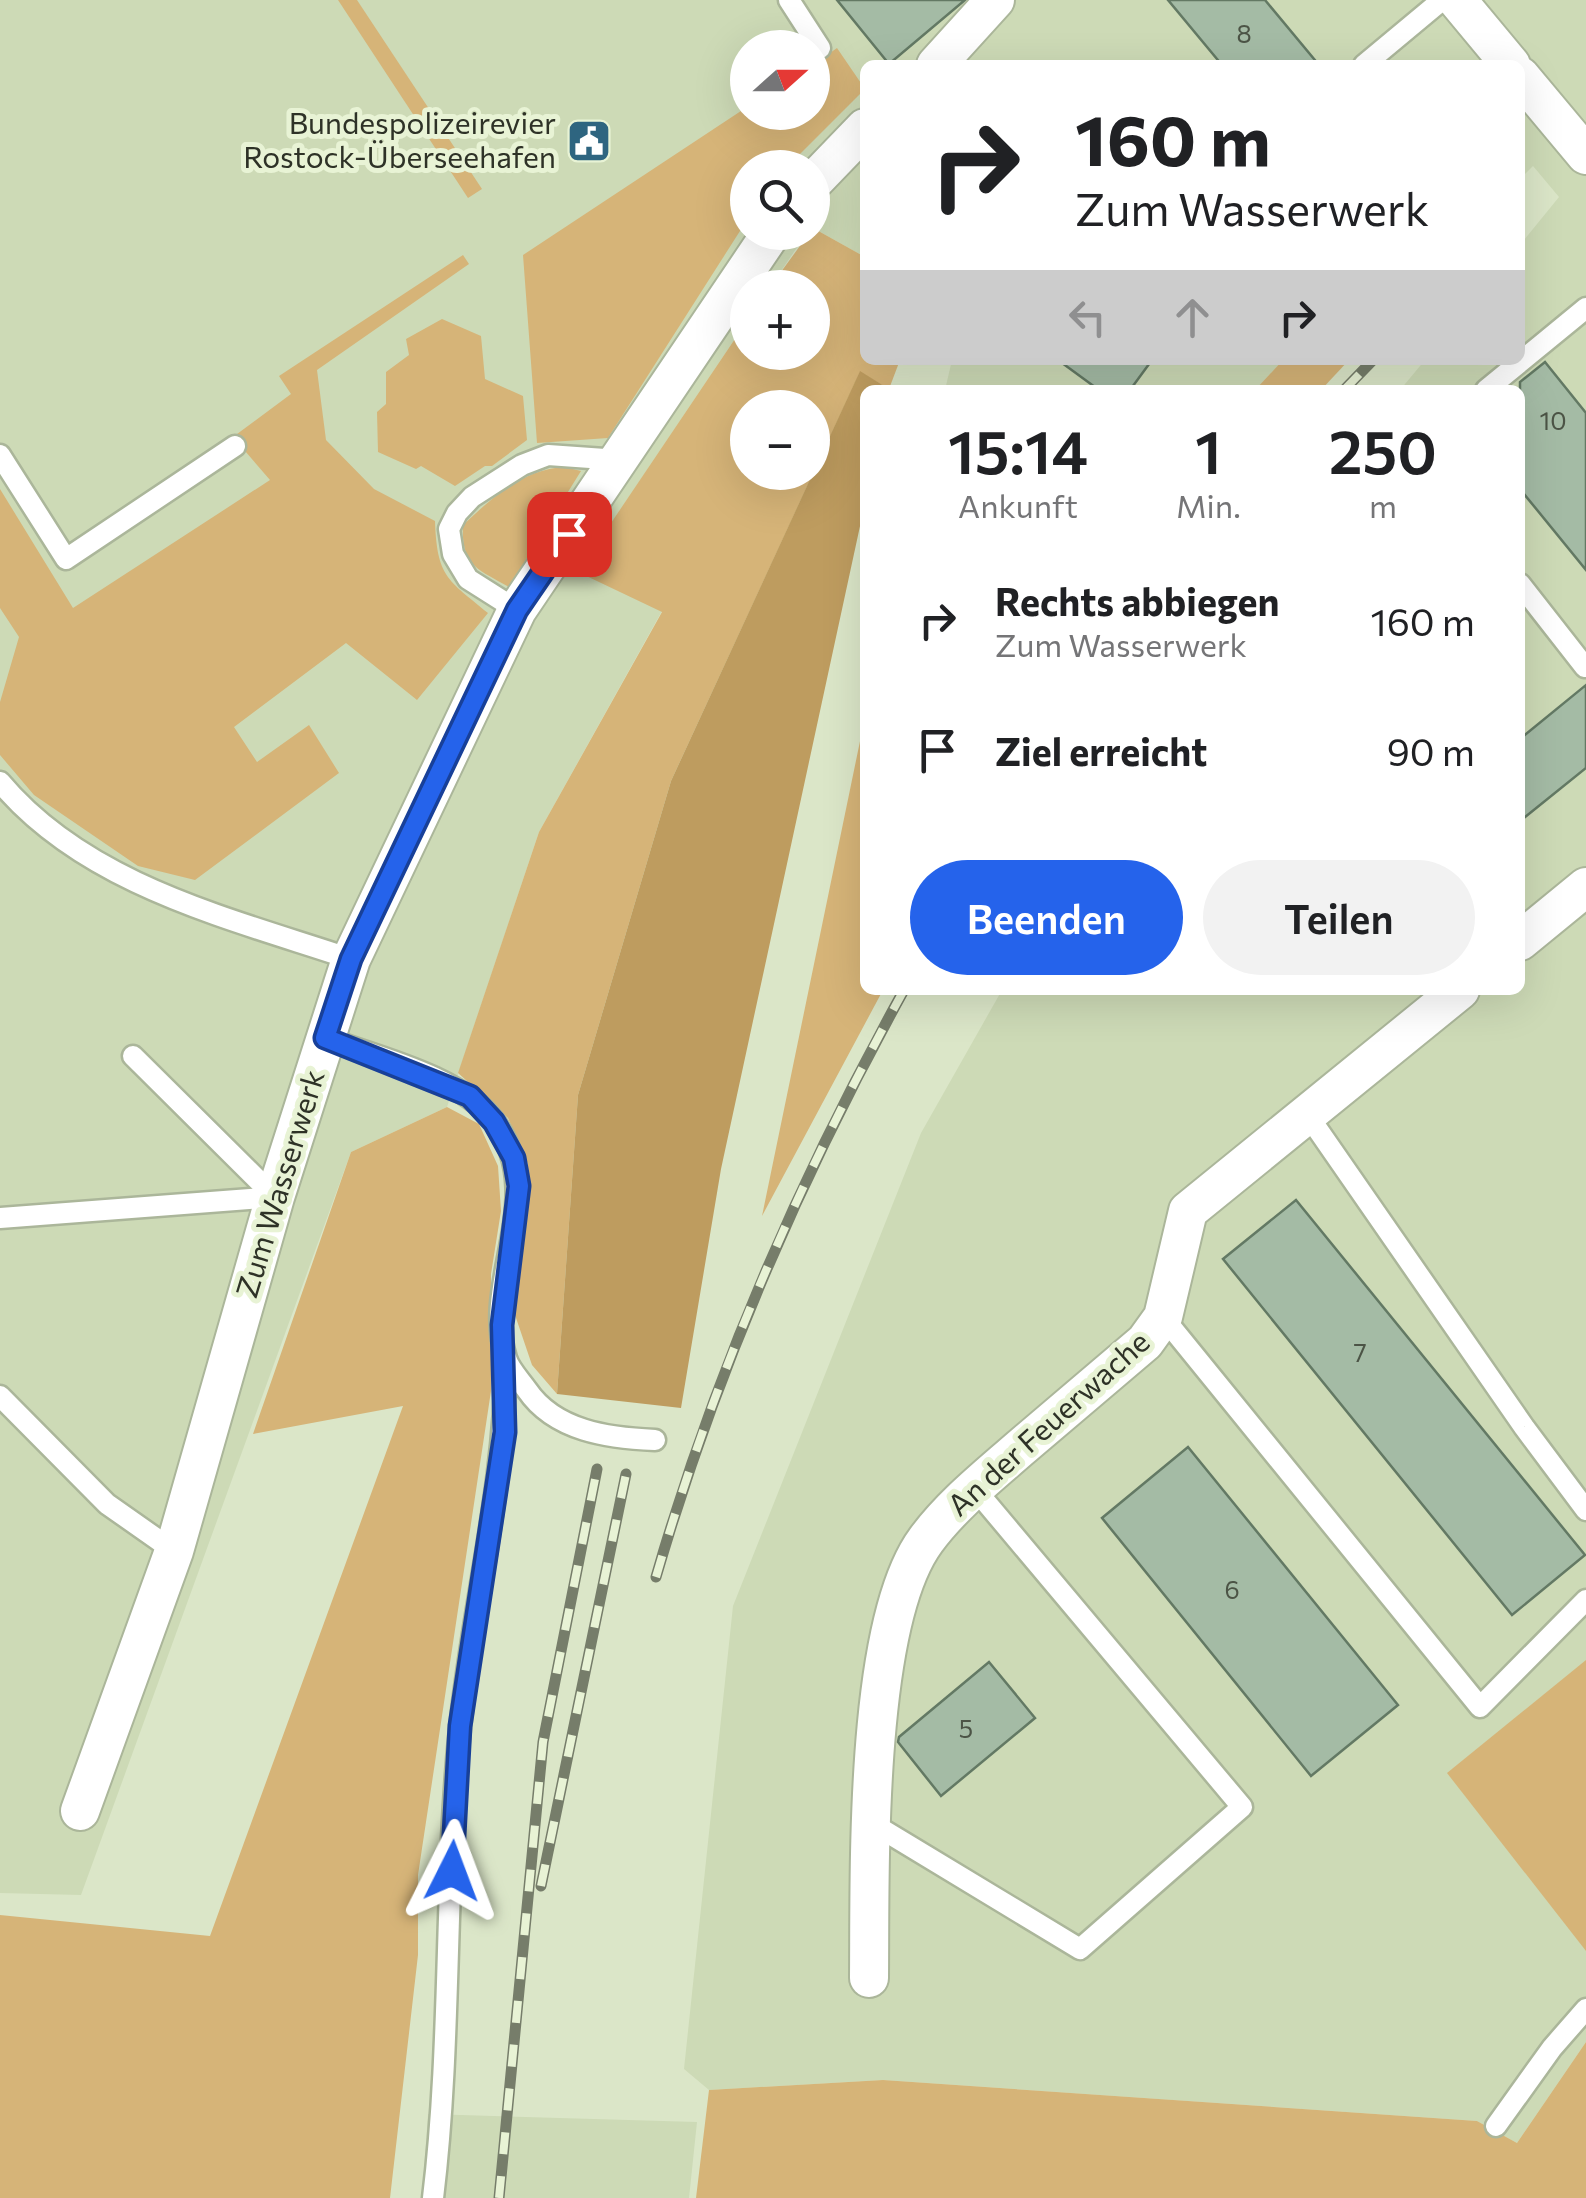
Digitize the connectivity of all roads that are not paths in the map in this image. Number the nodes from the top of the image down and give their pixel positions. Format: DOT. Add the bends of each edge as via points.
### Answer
graph roads {
  1 [pos="788,0"];
  2 [pos="995,0"];
  3 [pos="1442,0"];
  4 [pos="1457,0"];
  5 [pos="808,30"];
  6 [pos="941,60"];
  7 [pos="1370,60"];
  8 [pos="1507,60"];
  9 [pos="1525,82"];
  10 [pos="860,133"];
  11 [pos="1586,156"];
  12 [pos="830,164"];
  13 [pos="760,250"];
  14 [pos="1586,308"];
  15 [pos="1525,358"];
  16 [pos="1516,365"];
  17 [pos="1492,385"];
  18 [pos="235,446"];
  19 [pos="0,454"];
  20 [pos="619,460"];
  21 [pos="1525,590"];
  22 [pos="517,610"];
  23 [pos="1585,667"];
  24 [pos="0,782"];
  25 [pos="1586,887"];
  26 [pos="1525,937"];
  27 [pos="351,959"];
  28 [pos="1454,995"];
  29 [pos="325,1038"];
  30 [pos="132,1056"];
  31 [pos="1307,1114"];
  32 [pos="275,1197"];
  33 [pos="0,1218"];
  34 [pos="1163,1317"];
  35 [pos="506,1360"];
  36 [pos="0,1396"];
  37 [pos="655,1440"];
  38 [pos="974,1488"];
  39 [pos="1586,1510"];
  40 [pos="174,1550"];
  41 [pos="1586,1600"];
  42 [pos="80,1811"];
  43 [pos="870,1822"];
  44 [pos="869,1978"];
  45 [pos="1586,2009"];
  46 [pos="1496,2126"];
  47 [pos="433,2198"];
  1 -- 5 [label="lane"];
  2 -- 6 [label="street"];
  3 -- 7 [label="lane"];
  4 -- 8 [label="street"];
  9 -- 11 [label="street"];
  10 -- 12 [label="street"];
  13 -- 20 [label="street, Zum Wasserwerk"];
  14 -- 15 [label="lane"];
  16 -- 17 [label="lane"];
  18 -- 19 [label="lane" via="66,559"];
  20 -- 22 [label="street, Zum Wasserwerk"];
  20 -- 22 [label="lane" via="548,455 522,465 457,513 449,529 468,579"];
  21 -- 23 [label="lane"];
  22 -- 27 [label="street, Zum Wasserwerk"];
  24 -- 27 [label="lane" via="28,816 149,890"];
  25 -- 26 [label="street"];
  27 -- 29 [label="street, Zum Wasserwerk"];
  28 -- 31 [label="street, An der Feuerwache"];
  29 -- 32 [label="street, Zum Wasserwerk"];
  29 -- 35 [label="lane" via="470,1096 508,1146 519,1186 502,1325"];
  30 -- 32 [label="lane"];
  31 -- 34 [label="street, An der Feuerwache" via="1188,1211"];
  31 -- 39 [label="lane"];
  32 -- 33 [label="lane"];
  32 -- 40 [label="street, Zum Wasserwerk"];
  34 -- 38 [label="street, An der Feuerwache" via="1145,1342"];
  34 -- 41 [label="lane" via="1480,1707"];
  35 -- 37 [label="lane" via="541,1410 606,1438"];
  35 -- 47 [label="lane" via="505,1432 460,1726"];
  36 -- 40 [label="lane" via="107,1504"];
  38 -- 43 [label="street, An der Feuerwache" via="926,1539 905,1575 884,1673"];
  38 -- 43 [label="lane" via="1242,1807 1080,1949"];
  40 -- 42 [label="street, Zum Wasserwerk"];
  43 -- 44 [label="street, An der Feuerwache"];
  45 -- 46 [label="lane"];
}
